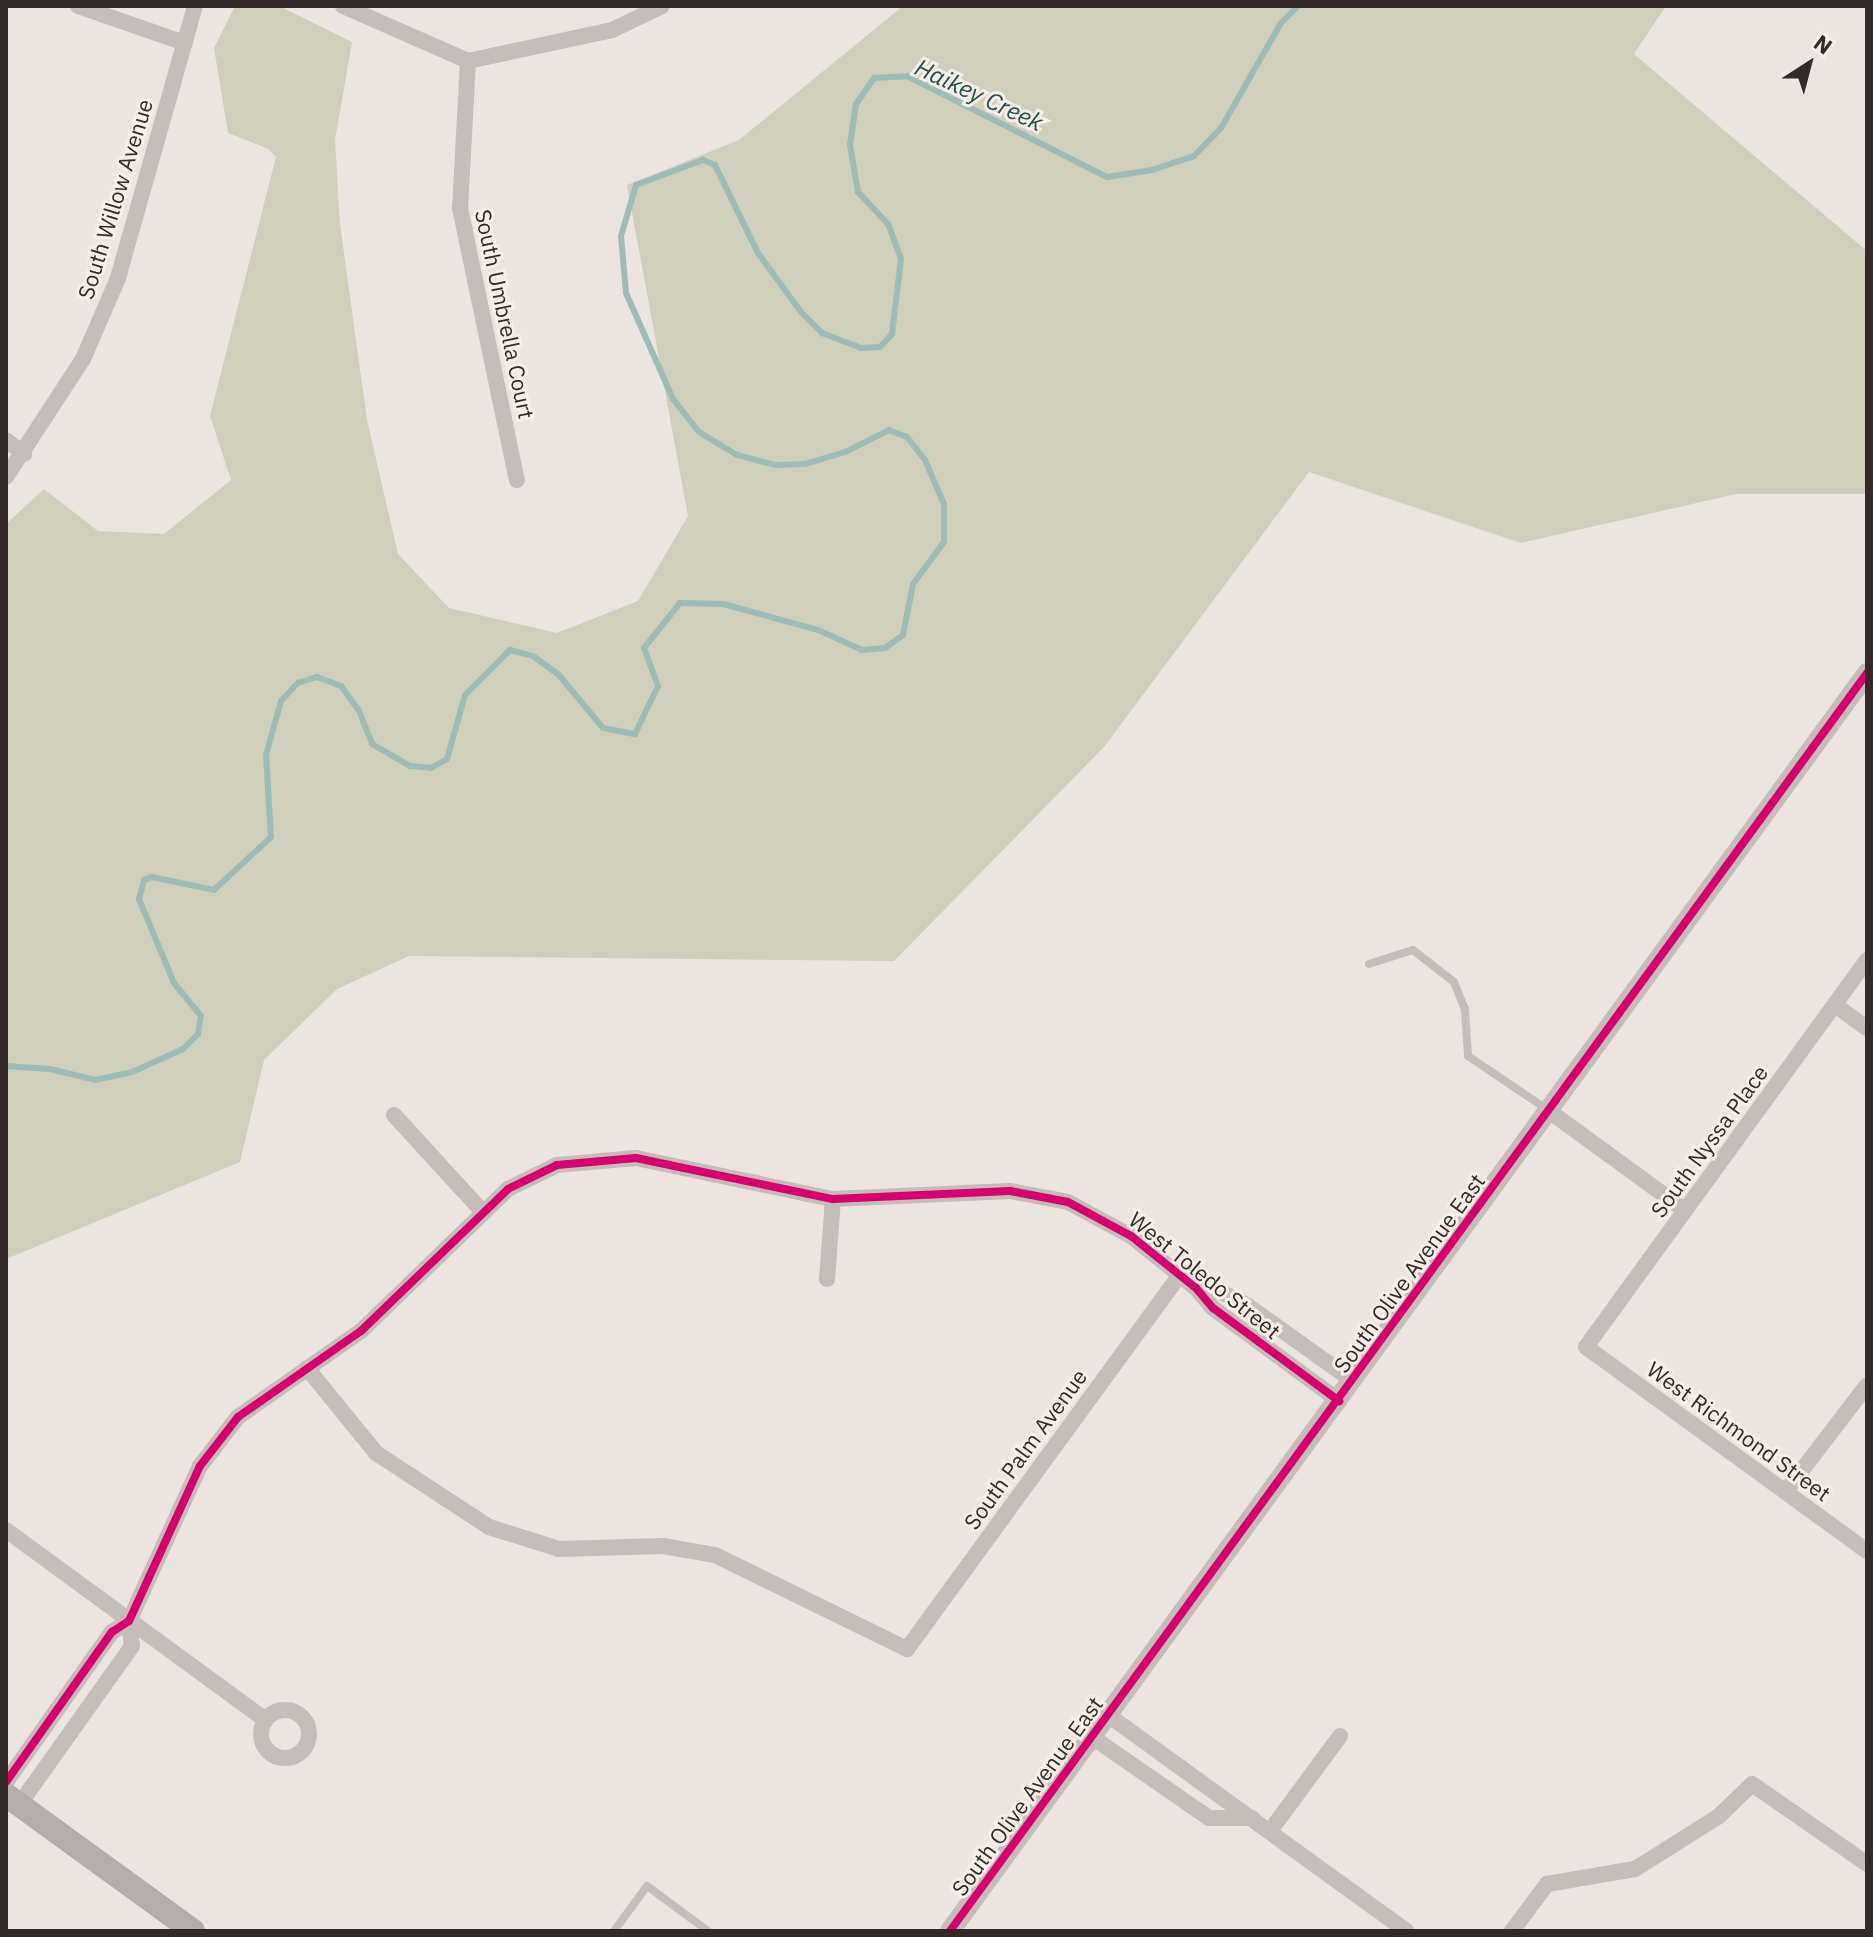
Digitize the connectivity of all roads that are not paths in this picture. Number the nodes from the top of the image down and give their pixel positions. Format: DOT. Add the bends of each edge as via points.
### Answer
graph roads {
  1 [pos="78,6"];
  2 [pos="195,6"];
  3 [pos="343,6"];
  4 [pos="662,6"];
  5 [pos="185,43"];
  6 [pos="468,61"];
  7 [pos="6,440"];
  8 [pos="24,454"];
  9 [pos="6,477"];
  10 [pos="517,480"];
  11 [pos="1867,673"];
  12 [pos="1867,960"];
  13 [pos="1369,964"];
  14 [pos="1835,1005"];
  15 [pos="1867,1028"];
  16 [pos="1549,1111"];
  17 [pos="394,1115"];
  18 [pos="833,1199"];
  19 [pos="481,1210"];
  20 [pos="1685,1210"];
  21 [pos="1180,1275"];
  22 [pos="827,1279"];
  23 [pos="1196,1288"];
  24 [pos="1586,1347"];
  25 [pos="307,1368"];
  26 [pos="1353,1381"];
  27 [pos="1867,1385"];
  28 [pos="1339,1401"];
  29 [pos="1786,1491"];
  30 [pos="6,1530"];
  31 [pos="1867,1551"];
  32 [pos="129,1621"];
  33 [pos="1108,1715"];
  34 [pos="266,1720"];
  35 [pos="1340,1736"];
  36 [pos="1092,1737"];
  37 [pos="6,1782"];
  38 [pos="12,1800"];
  39 [pos="1252,1818"];
  40 [pos="1270,1831"];
  41 [pos="1867,1864"];
  42 [pos="193,1931"];
  43 [pos="614,1931"];
  44 [pos="708,1931"];
  45 [pos="950,1931"];
  46 [pos="1406,1931"];
  47 [pos="1512,1931"];
  1 -- 5 [label="street"];
  2 -- 5 [label="street, South Willow Avenue"];
  3 -- 6 [label="street"];
  4 -- 6 [label="street" via="612,30"];
  5 -- 8 [label="street, South Willow Avenue" via="118,278 83,359"];
  6 -- 10 [label="street, South Umbrella Court" via="460,208"];
  7 -- 8 [label="street"];
  8 -- 9 [label="street, South Willow Avenue"];
  11 -- 16 [label="street, South Olive Avenue East"];
  12 -- 14 [label="street, South Nyssa Place"];
  13 -- 16 [label="lane" via="1413,950 1454,982 1465,1009 1468,1056"];
  14 -- 15 [label="street"];
  14 -- 20 [label="street, South Nyssa Place"];
  16 -- 20 [label="street"];
  16 -- 26 [label="street, South Olive Avenue East"];
  17 -- 19 [label="street"];
  18 -- 19 [label="street, West Toledo Street" via="666,1163 609,1157 544,1170"];
  18 -- 21 [label="street, West Toledo Street" via="1010,1191 1042,1195 1102,1217"];
  18 -- 22 [label="street"];
  19 -- 25 [label="street, West Toledo Street" via="389,1306"];
  20 -- 24 [label="street, South Nyssa Place"];
  21 -- 23 [label="street, West Toledo Street"];
  21 -- 25 [label="street, South Palm Avenue" via="907,1649 715,1555 663,1546 559,1549 489,1527 376,1453"];
  23 -- 26 [label="street, West Toledo Street" via="1221,1292 1248,1306"];
  23 -- 28 [label="street, West Toledo Street" via="1213,1308"];
  24 -- 29 [label="street, West Richmond Street"];
  25 -- 32 [label="street, West Toledo Street" via="238,1417 205,1458"];
  26 -- 28 [label="street, South Olive Avenue East"];
  27 -- 29 [label="street"];
  28 -- 33 [label="street, South Olive Avenue East"];
  29 -- 31 [label="street, West Richmond Street"];
  30 -- 32 [label="street"];
  32 -- 34 [label="street"];
  32 -- 37 [label="street" via="112,1632"];
  32 -- 38 [label="street" via="132,1646"];
  33 -- 36 [label="street, South Olive Avenue East"];
  33 -- 39 [label="street"];
  35 -- 40 [label="street"];
  36 -- 39 [label="street" via="1209,1818"];
  36 -- 45 [label="street, South Olive Avenue East"];
  38 -- 42 [label="main road"];
  39 -- 40 [label="street"];
  40 -- 46 [label="street"];
  41 -- 47 [label="street" via="1752,1784 1719,1816 1635,1869 1547,1884"];
  43 -- 44 [label="lane" via="647,1886"];
}
